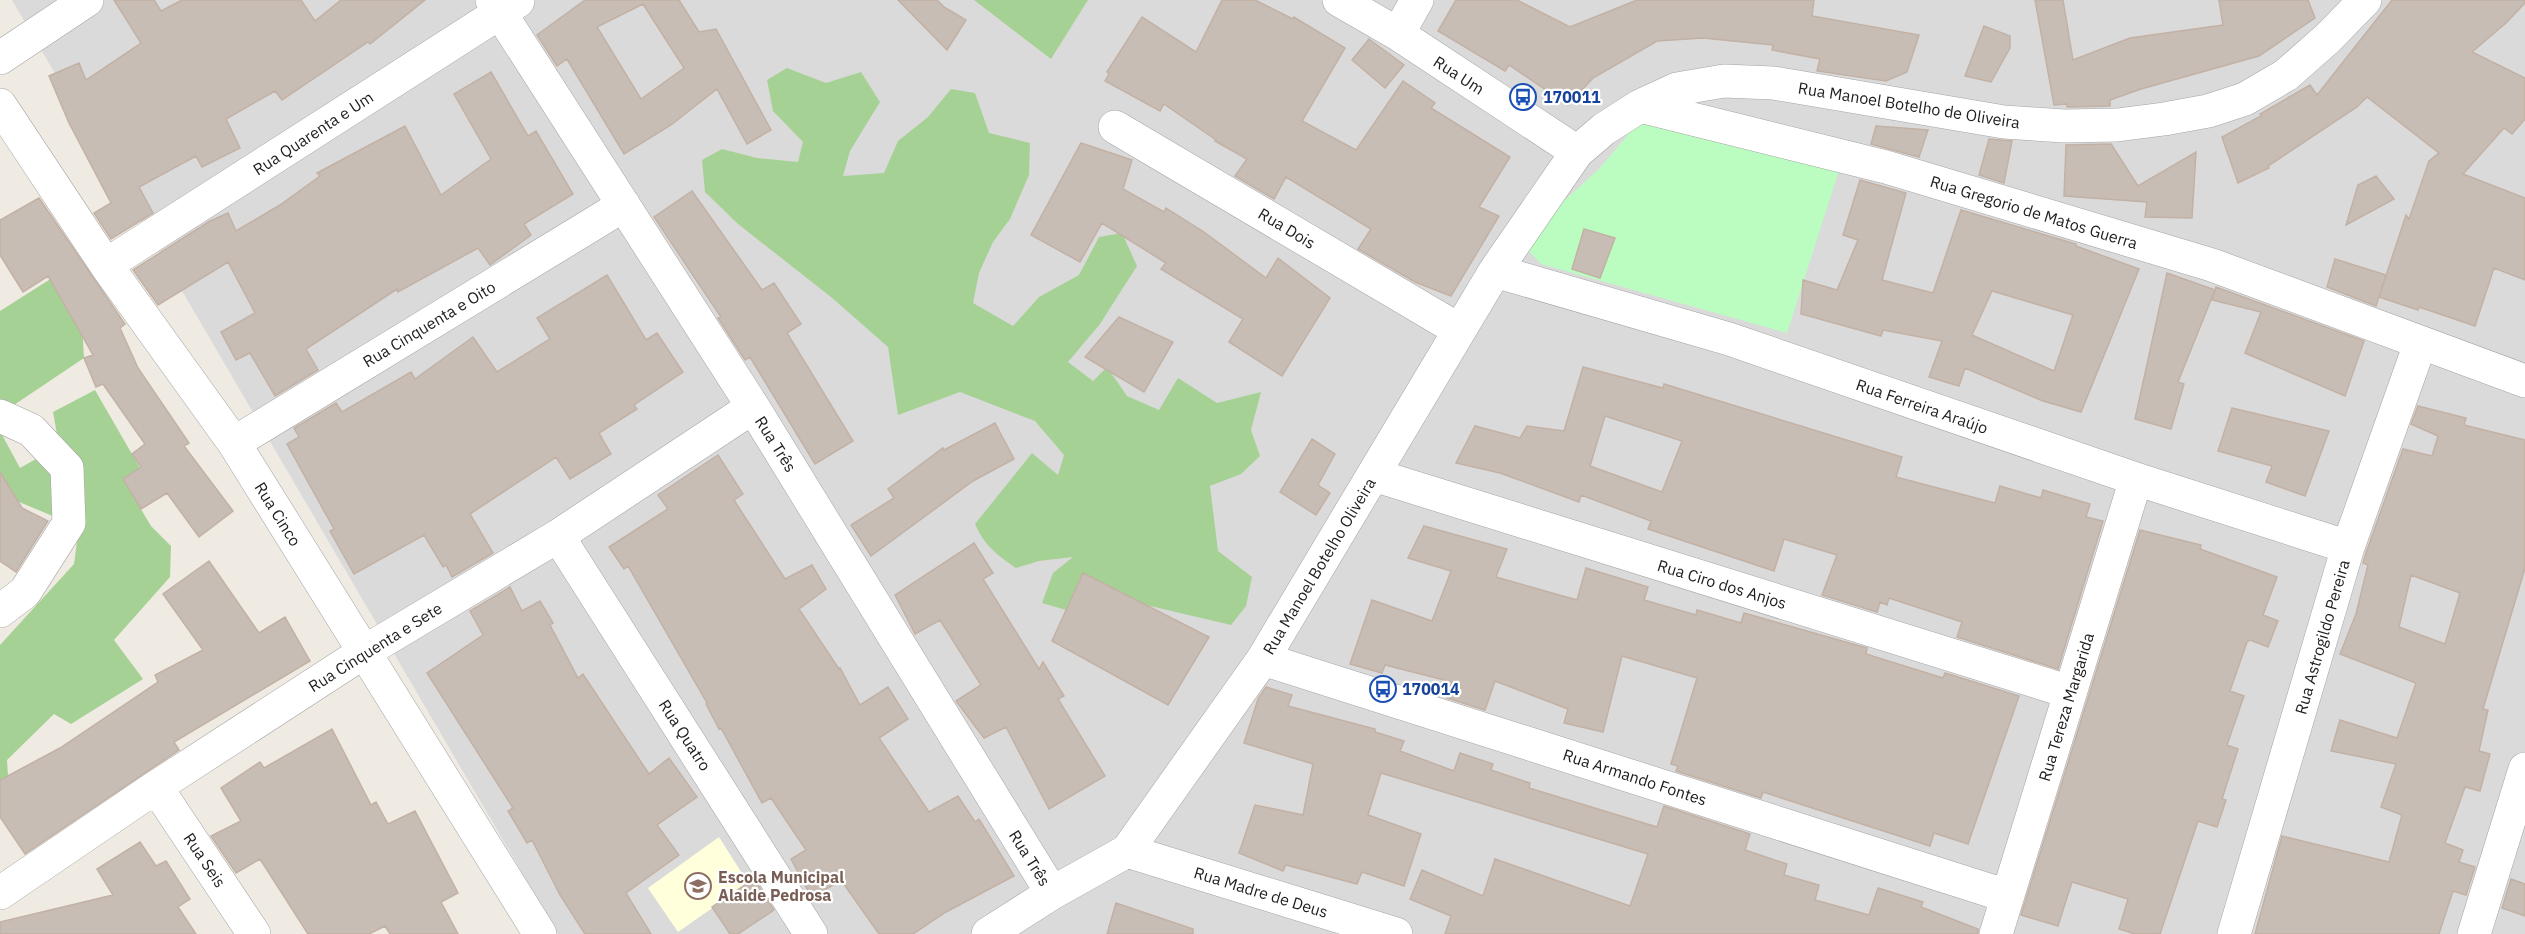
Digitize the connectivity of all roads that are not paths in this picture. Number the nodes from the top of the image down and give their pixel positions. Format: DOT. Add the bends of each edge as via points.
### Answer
graph roads {
  1 [pos="87,0"];
  2 [pos="1339,0"];
  3 [pos="1416,0"];
  4 [pos="2365,0"];
  5 [pos="504,4"];
  6 [pos="1398,34"];
  7 [pos="0,58"];
  8 [pos="0,105"];
  9 [pos="1640,106"];
  10 [pos="1115,127"];
  11 [pos="1577,152"];
  12 [pos="624,204"];
  13 [pos="106,266"];
  14 [pos="1495,271"];
  15 [pos="1459,330"];
  16 [pos="2420,344"];
  17 [pos="2525,381"];
  18 [pos="753,407"];
  19 [pos="0,416"];
  20 [pos="234,443"];
  21 [pos="1374,476"];
  22 [pos="2136,480"];
  23 [pos="558,536"];
  24 [pos="2348,547"];
  25 [pos="0,611"];
  26 [pos="364,652"];
  27 [pos="1263,658"];
  28 [pos="2070,692"];
  29 [pos="2525,769"];
  30 [pos="156,787"];
  31 [pos="2517,829"];
  32 [pos="1127,851"];
  33 [pos="0,893"];
  34 [pos="1052,893"];
  35 [pos="2007,896"];
  36 [pos="254,934"];
  37 [pos="540,934"];
  38 [pos="811,934"];
  39 [pos="988,934"];
  40 [pos="1396,934"];
  41 [pos="1996,934"];
  42 [pos="2234,934"];
  43 [pos="2474,934"];
  1 -- 7 [label="street"];
  2 -- 6 [label="street, Rua Um"];
  3 -- 6 [label="street"];
  4 -- 9 [label="street, Rua Manoel Botelho de Oliveira" via="2286,75 2245,99 2164,119 2064,126 2004,122 1773,83 1724,81 1677,89"];
  5 -- 12 [label="street, Rua Três"];
  5 -- 13 [label="street, Rua Quarenta e Um"];
  6 -- 11 [label="street, Rua Um"];
  8 -- 13 [label="street, Rua Cinco"];
  9 -- 11 [label="street, Rua Manoel Botelho de Oliveira"];
  9 -- 16 [label="street, Rua Gregorio de Matos Guerra" via="1886,167 2212,265"];
  10 -- 15 [label="street, Rua Dois"];
  11 -- 14 [label="street, Rua Manoel Botelho de Oliveira"];
  12 -- 18 [label="street, Rua Três"];
  12 -- 20 [label="street, Rua Cinquenta e Oito"];
  13 -- 20 [label="street, Rua Cinco"];
  14 -- 15 [label="street, Rua Manoel Botelho Oliveira"];
  14 -- 22 [label="street, Rua Ferreira Araújo" via="1729,339"];
  15 -- 21 [label="street, Rua Manoel Botelho Oliveira"];
  16 -- 17 [label="street, Rua Gregorio de Matos Guerra"];
  16 -- 24 [label="street, Rua Astrogildo Pereira"];
  18 -- 23 [label="street, Rua Cinquenta e Sete"];
  18 -- 34 [label="street, Rua Três"];
  19 -- 25 [label="street" via="31,430 67,468 69,523 25,592"];
  20 -- 26 [label="street, Rua Cinco"];
  21 -- 27 [label="street, Rua Manoel Botelho Oliveira"];
  21 -- 28 [label="street, Rua Ciro dos Anjos"];
  22 -- 24 [label="street, Rua Ferreira Araújo"];
  22 -- 28 [label="street, Rua Tereza Margarida"];
  23 -- 26 [label="street, Rua Cinquenta e Sete"];
  23 -- 38 [label="street, Rua Quatro"];
  24 -- 42 [label="street, Rua Astrogildo Pereira"];
  26 -- 30 [label="street, Rua Cinquenta e Sete"];
  26 -- 37 [label="street, Rua Cinco"];
  27 -- 32 [label="street, Rua Manoel Botelho Oliveira"];
  27 -- 35 [label="street, Rua Armando Fontes"];
  28 -- 35 [label="street, Rua Tereza Margarida"];
  29 -- 31 [label="street"];
  30 -- 33 [label="street, Rua Cinquenta e Sete"];
  30 -- 36 [label="street, Rua Seis"];
  31 -- 43 [label="street"];
  32 -- 34 [label="street"];
  32 -- 40 [label="street, Rua Madre de Deus"];
  34 -- 39 [label="street"];
  35 -- 41 [label="street, Rua Tereza Margarida"];
}
